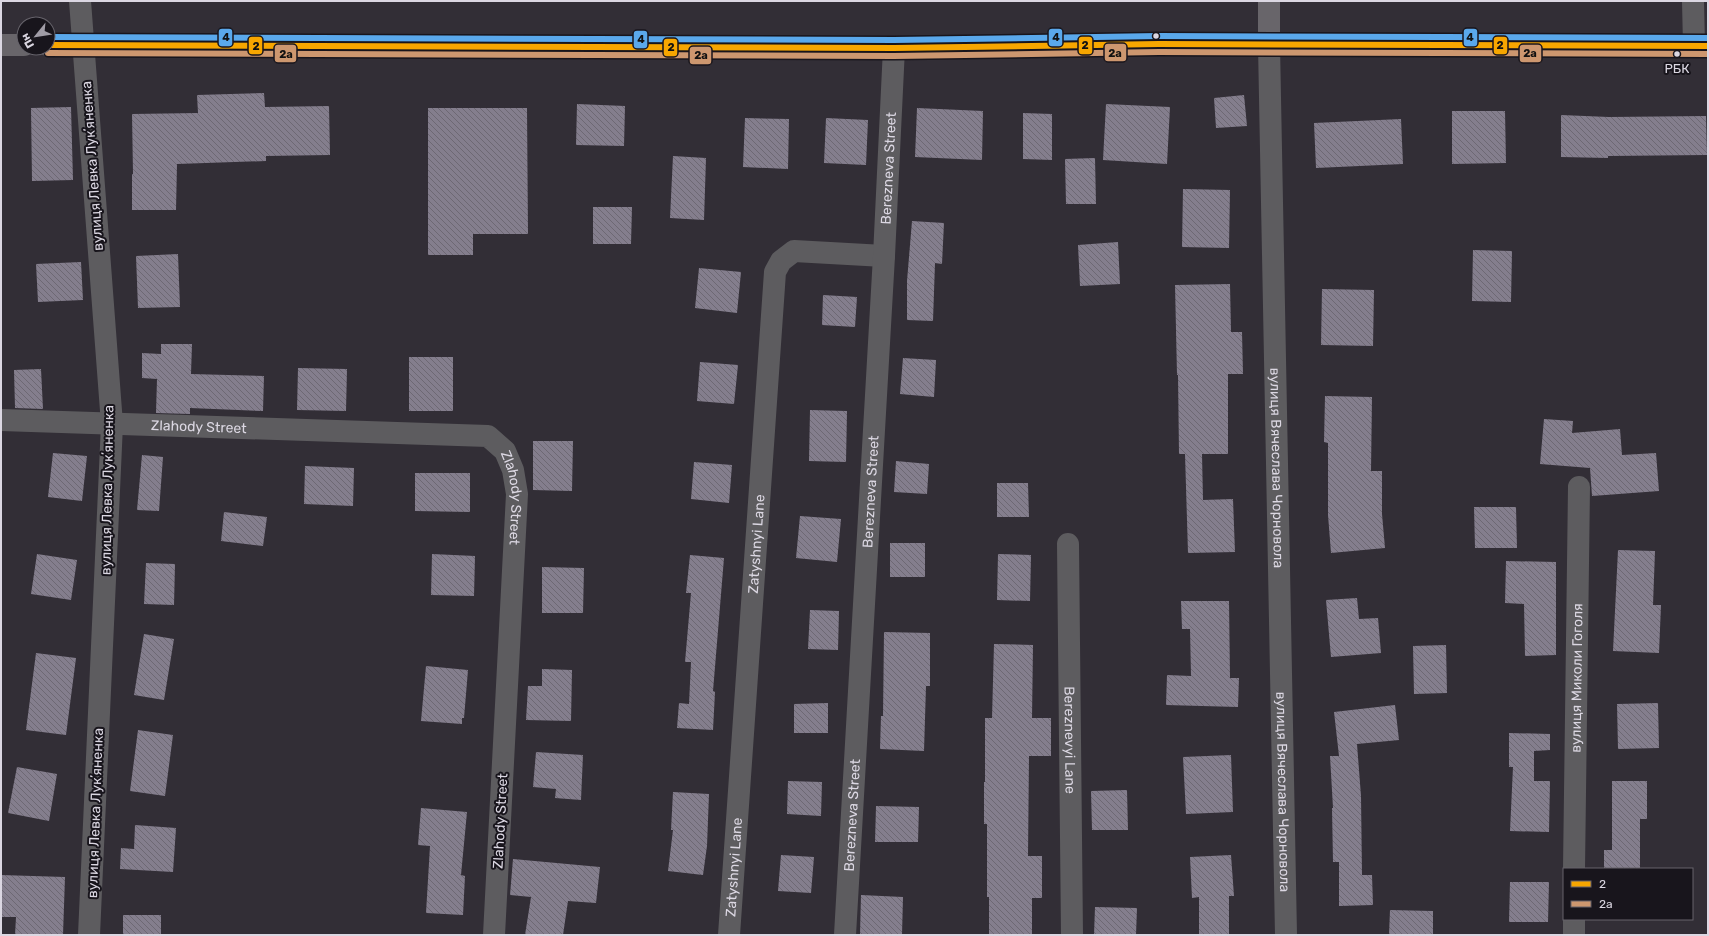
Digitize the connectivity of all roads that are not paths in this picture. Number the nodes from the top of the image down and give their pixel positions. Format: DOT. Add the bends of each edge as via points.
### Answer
graph roads {
  1 [pos="80,1"];
  2 [pos="1270,1"];
  3 [pos="1693,1"];
  4 [pos="1,45"];
  5 [pos="16,45"];
  6 [pos="56,45"];
  7 [pos="83,45"];
  8 [pos="1269,45"];
  9 [pos="1701,46"];
  10 [pos="894,48"];
  11 [pos="884,256"];
  12 [pos="1,420"];
  13 [pos="112,424"];
  14 [pos="1580,487"];
  15 [pos="1068,544"];
  16 [pos="1574,868"];
  17 [pos="1574,920"];
  18 [pos="89,935"];
  19 [pos="494,935"];
  20 [pos="729,935"];
  21 [pos="845,935"];
  22 [pos="1072,935"];
  23 [pos="1286,935"];
  24 [pos="1574,935"];
  1 -- 7 [label="street, вулиця Левка Лукʼяненка"];
  2 -- 8 [label="main road, вулиця Вячеслава Чорновола"];
  3 -- 9 [label="street"];
  4 -- 5 [label="main road"];
  6 -- 7 [label="main road"];
  7 -- 10 [label="main road"];
  7 -- 13 [label="street, вулиця Левка Лукʼяненка"];
  8 -- 9 [label="street"];
  8 -- 10 [label="main road"];
  8 -- 23 [label="street, вулиця Вячеслава Чорновола"];
  10 -- 11 [label="street, Berezneva Street"];
  11 -- 20 [label="street, Zatyshnyi Lane" via="794,251 781,260 775,272"];
  11 -- 21 [label="street, Berezneva Street"];
  12 -- 13 [label="street, Zlahody Street"];
  13 -- 18 [label="street, вулиця Левка Лукʼяненка"];
  13 -- 19 [label="street, Zlahody Street" via="488,436 505,451 513,470 517,494"];
  14 -- 16 [label="street, вулиця Миколи Гоголя"];
  15 -- 22 [label="street, Bereznevyi Lane"];
  17 -- 24 [label="street"];
}
